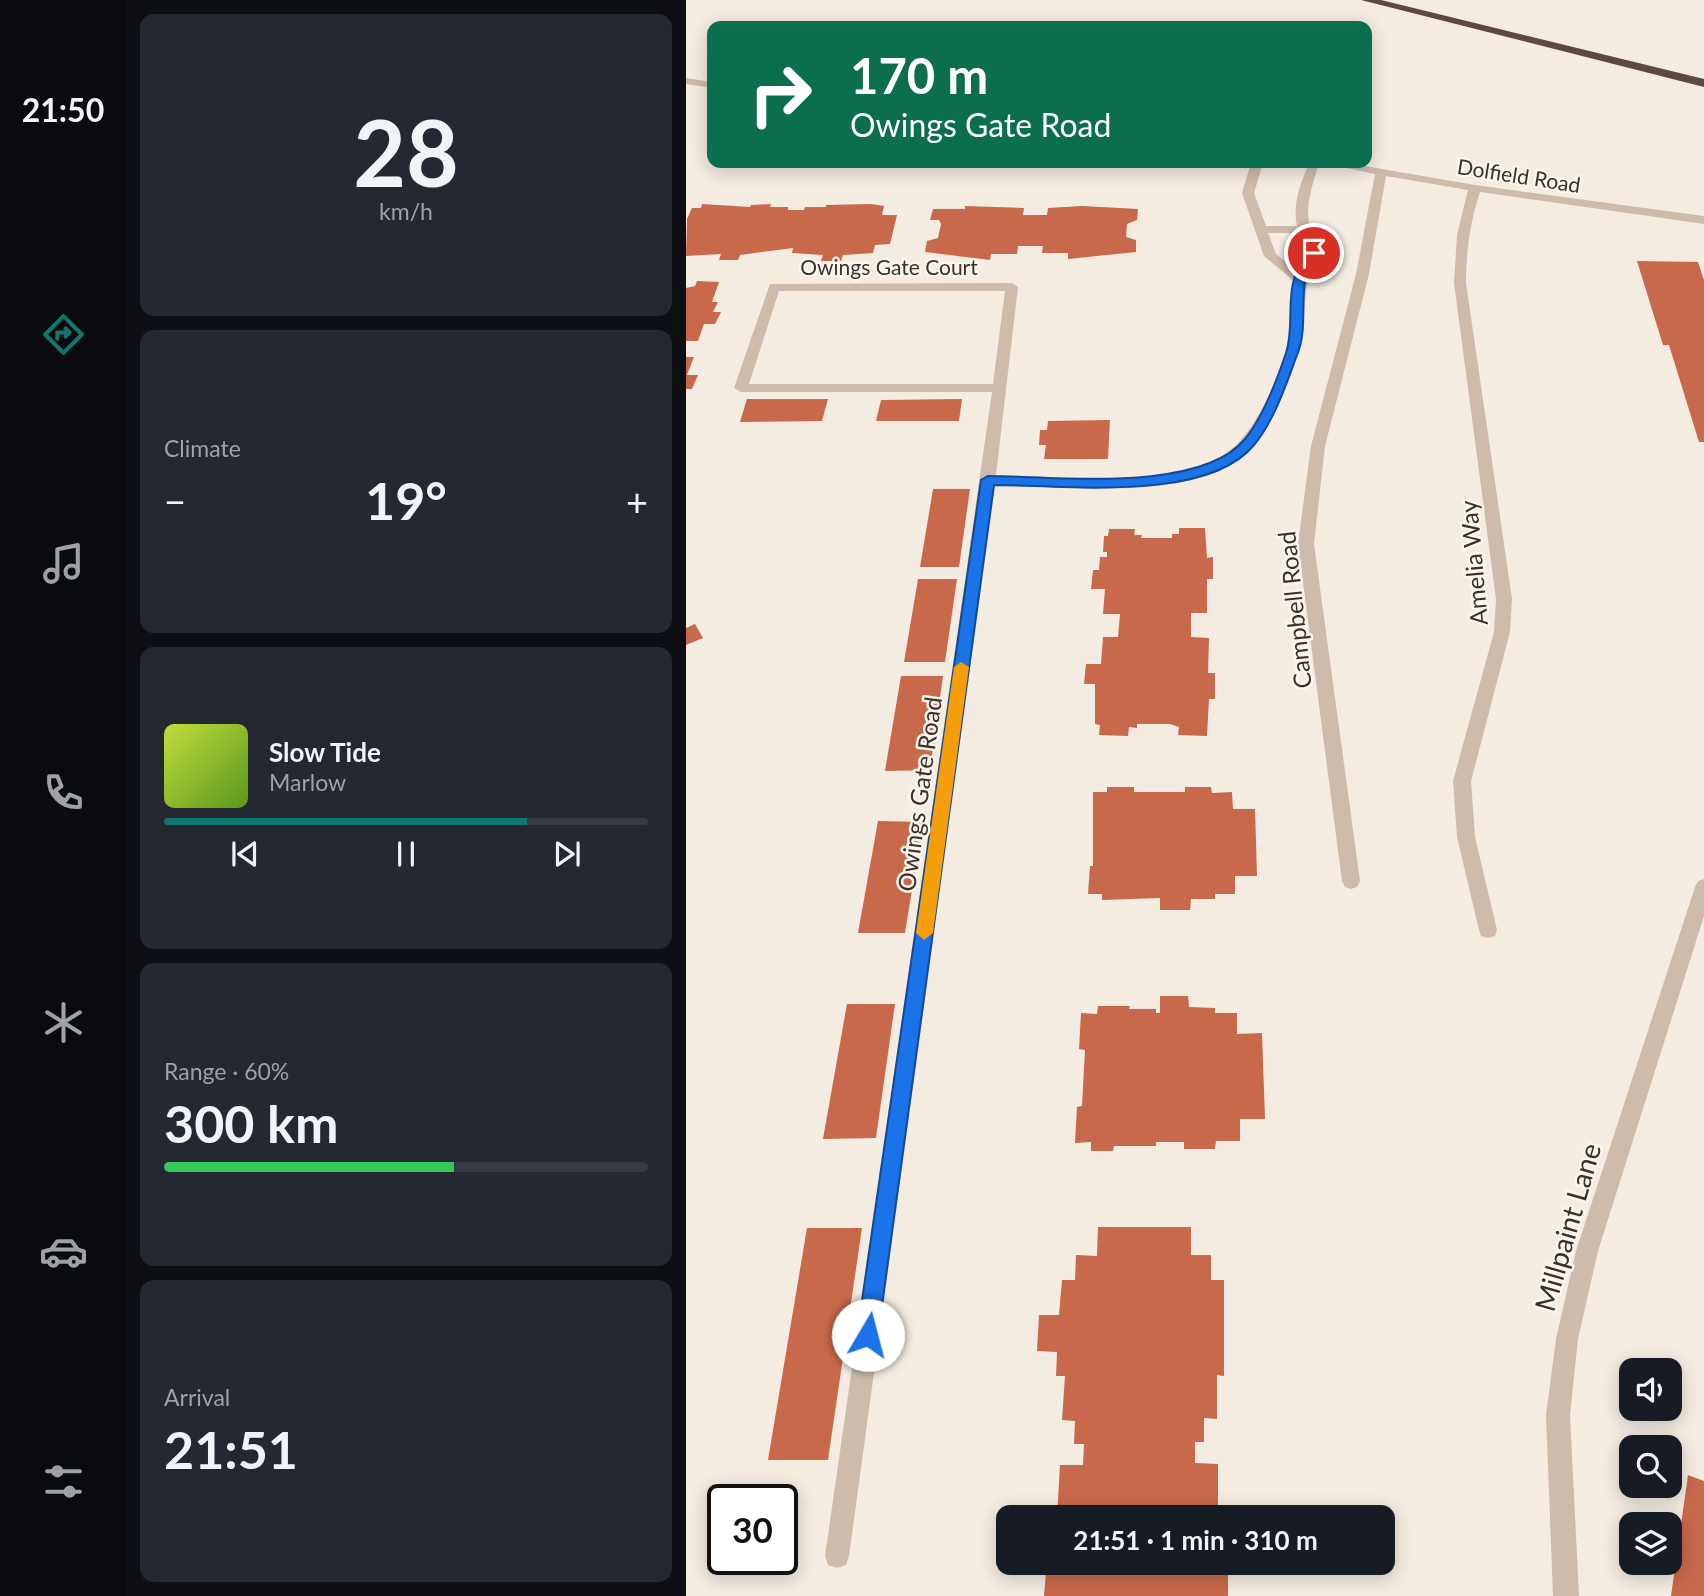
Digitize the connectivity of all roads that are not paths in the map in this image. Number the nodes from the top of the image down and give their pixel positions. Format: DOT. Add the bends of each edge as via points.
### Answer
graph roads {
  1 [pos="1367,0"];
  2 [pos="1567,50"];
  3 [pos="686,81"];
  4 [pos="1704,83"];
  5 [pos="707,84"];
  6 [pos="1704,90"];
  7 [pos="1256,168"];
  8 [pos="1312,168"];
  9 [pos="1355,168"];
  10 [pos="1381,173"];
  11 [pos="1475,188"];
  12 [pos="1704,220"];
  13 [pos="1301,229"];
  14 [pos="1261,230"];
  15 [pos="1300,280"];
  16 [pos="997,388"];
  17 [pos="988,480"];
  18 [pos="1351,881"];
  19 [pos="1704,887"];
  20 [pos="1488,930"];
  21 [pos="837,1556"];
  22 [pos="1566,1596"];
  1 -- 2 [label="highway"];
  2 -- 4 [label="highway"];
  2 -- 6 [label="highway"];
  3 -- 5 [label="street"];
  7 -- 14 [label="street" via="1248,193"];
  8 -- 13 [label="street" via="1301,198"];
  9 -- 10 [label="street, Dolfield Road"];
  10 -- 11 [label="street, Dolfield Road"];
  10 -- 18 [label="street, Campbell Road" via="1360,285 1309,480 1307,506 1306,544"];
  11 -- 12 [label="street, Dolfield Road"];
  11 -- 20 [label="street, Amelia Way" via="1462,225 1460,283 1504,600 1502,632 1462,781 1462,807"];
  13 -- 14 [label="street"];
  13 -- 15 [label="street" via="1314,253"];
  14 -- 15 [label="street" via="1270,256"];
  15 -- 17 [label="street" via="1293,352 1263,421 1248,444 1227,460 1208,472 1153,482"];
  16 -- 16 [label="street, Owings Gate Court" via="1012,287 774,287 741,388"];
  16 -- 17 [label="street, Owings Gate Court"];
  17 -- 21 [label="street, Owings Gate Road"];
  19 -- 22 [label="street, Millpaint Lane" via="1587,1251 1567,1339 1558,1415"];
}
